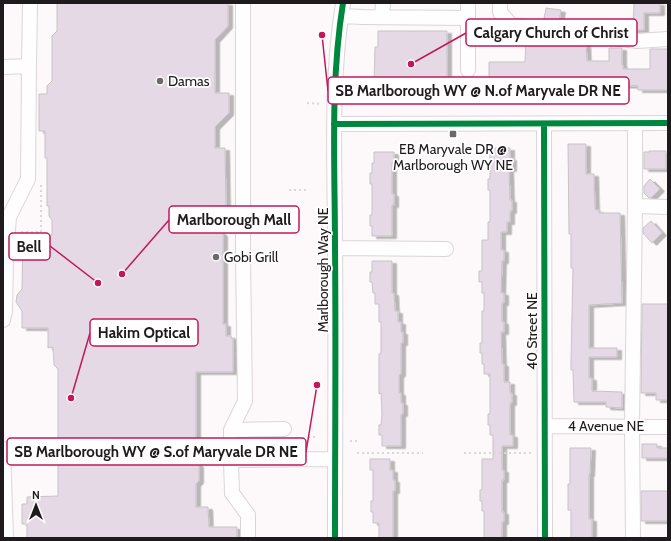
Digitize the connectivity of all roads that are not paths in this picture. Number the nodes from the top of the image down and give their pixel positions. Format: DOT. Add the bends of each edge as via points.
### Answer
graph roads {
  1 [pos="30,3"];
  2 [pos="243,3"];
  3 [pos="468,3"];
  4 [pos="500,3"];
  5 [pos="342,9"];
  6 [pos="383,10"];
  7 [pos="468,18"];
  8 [pos="668,40"];
  9 [pos="29,66"];
  10 [pos="3,67"];
  11 [pos="468,70"];
  12 [pos="668,123"];
  13 [pos="334,124"];
  14 [pos="544,124"];
  15 [pos="635,124"];
  16 [pos="635,206"];
  17 [pos="668,206"];
  18 [pos="335,248"];
  19 [pos="446,249"];
  20 [pos="3,320"];
  21 [pos="545,426"];
  22 [pos="632,426"];
  23 [pos="668,426"];
  24 [pos="284,429"];
  25 [pos="231,430"];
  26 [pos="3,449"];
  27 [pos="335,459"];
  28 [pos="231,460"];
  29 [pos="6,538"];
  30 [pos="248,538"];
  31 [pos="335,538"];
  32 [pos="545,538"];
  33 [pos="633,538"];
  1 -- 9 [label="street"];
  2 -- 25 [label="street" via="246,401"];
  3 -- 7 [label="street"];
  4 -- 8 [label="street" via="500,12 511,25 637,41"];
  5 -- 6 [label="street" via="363,17"];
  5 -- 13 [label="street, Marlborough Way NE"];
  6 -- 7 [label="street"];
  7 -- 11 [label="street"];
  9 -- 10 [label="street"];
  9 -- 20 [label="street" via="28,179 9,217"];
  12 -- 15 [label="street"];
  13 -- 14 [label="street"];
  13 -- 18 [label="street, Marlborough Way NE"];
  14 -- 15 [label="street"];
  14 -- 21 [label="street, 40 Street NE"];
  15 -- 16 [label="street"];
  16 -- 17 [label="street"];
  16 -- 22 [label="street"];
  18 -- 19 [label="street"];
  18 -- 27 [label="street, Marlborough Way NE"];
  21 -- 22 [label="street, 4 Avenue NE"];
  21 -- 32 [label="street, 40 Street NE"];
  22 -- 23 [label="street, 4 Avenue NE"];
  22 -- 33 [label="street"];
  24 -- 25 [label="street"];
  25 -- 28 [label="street"];
  26 -- 29 [label="street"];
  27 -- 28 [label="street"];
  27 -- 31 [label="street, Marlborough Way NE"];
  28 -- 30 [label="street" via="232,493 248,514"];
}
